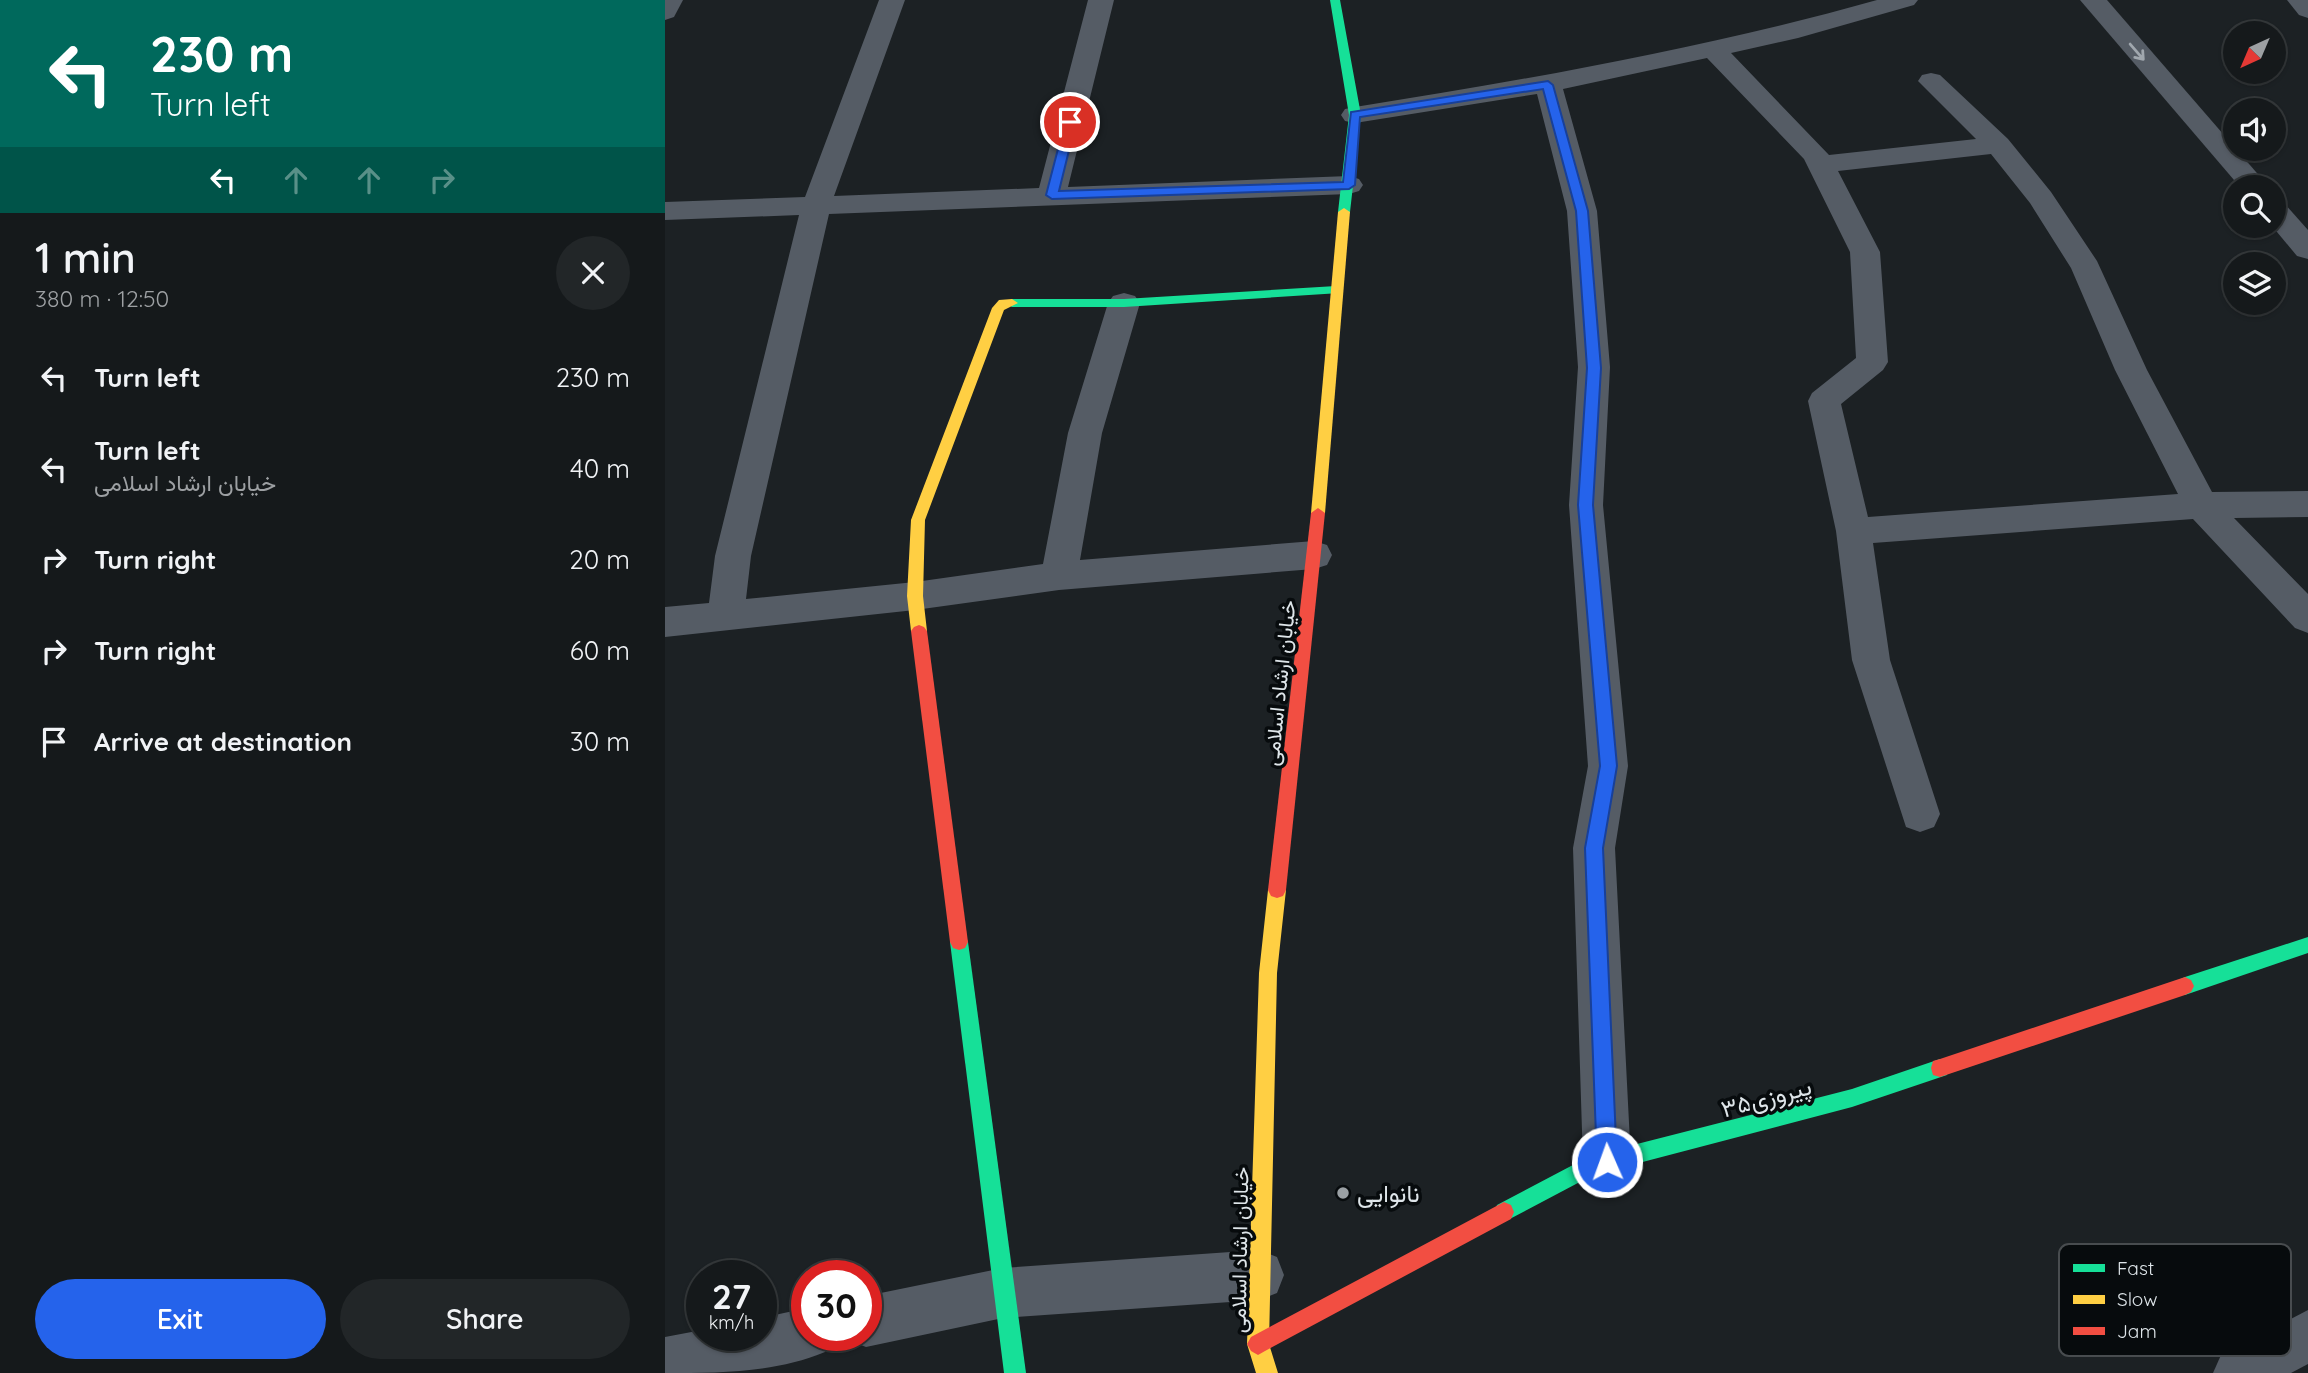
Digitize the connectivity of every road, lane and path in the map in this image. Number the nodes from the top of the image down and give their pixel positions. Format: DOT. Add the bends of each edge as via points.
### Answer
graph roads {
  1 [pos="670,0"];
  2 [pos="892,0"];
  3 [pos="1101,0"];
  4 [pos="1335,0"];
  5 [pos="1905,0"];
  6 [pos="2093,0"];
  7 [pos="2300,0"];
  8 [pos="2308,10"];
  9 [pos="665,12"];
  10 [pos="1711,48"];
  11 [pos="1931,81"];
  12 [pos="1548,85"];
  13 [pos="1355,115"];
  14 [pos="1998,145"];
  15 [pos="1820,164"];
  16 [pos="2245,175"];
  17 [pos="1349,185"];
  18 [pos="1052,195"];
  19 [pos="816,205"];
  20 [pos="665,211"];
  21 [pos="2286,223"];
  22 [pos="2308,249"];
  23 [pos="1336,290"];
  24 [pos="1123,303"];
  25 [pos="2308,504"];
  26 [pos="2201,505"];
  27 [pos="1854,531"];
  28 [pos="1314,555"];
  29 [pos="1059,576"];
  30 [pos="915,596"];
  31 [pos="726,616"];
  32 [pos="2308,618"];
  33 [pos="665,622"];
  34 [pos="1920,814"];
  35 [pos="2308,944"];
  36 [pos="1607,1162"];
  37 [pos="1259,1275"];
  38 [pos="1003,1293"];
  39 [pos="882,1319"];
  40 [pos="2308,1335"];
  41 [pos="1258,1344"];
  42 [pos="2291,1344"];
  43 [pos="779,1350"];
  44 [pos="2270,1356"];
  45 [pos="665,1363"];
  46 [pos="1015,1373"];
  47 [pos="1266,1373"];
  48 [pos="2239,1373"];
  1 -- 9 [label="street"];
  2 -- 19 [label="street"];
  3 -- 18 [label="street"];
  4 -- 13 [label="street, خیابان ارشاد اسلامی"];
  5 -- 10 [label="street" via="1789,33"];
  6 -- 16 [label="street, one-way"];
  7 -- 8 [label="street"];
  10 -- 12 [label="street"];
  10 -- 15 [label="street"];
  11 -- 14 [label="street"];
  12 -- 13 [label="street"];
  12 -- 36 [label="street" via="1582,211 1594,368 1585,505 1608,766 1594,848"];
  13 -- 17 [label="street, خیابان ارشاد اسلامی"];
  14 -- 15 [label="street"];
  14 -- 26 [label="street" via="2041,198 2086,268 2131,370"];
  15 -- 27 [label="street" via="1865,253 1872,362 1824,401"];
  17 -- 18 [label="street"];
  17 -- 23 [label="street, خیابان ارشاد اسلامی"];
  18 -- 19 [label="street"];
  19 -- 20 [label="street"];
  19 -- 31 [label="street" via="733,555"];
  21 -- 22 [label="street"];
  23 -- 24 [label="street"];
  23 -- 28 [label="street, خیابان ارشاد اسلامی"];
  24 -- 29 [label="street" via="1085,433"];
  24 -- 30 [label="street" via="1012,301 998,307 918,520"];
  25 -- 26 [label="street"];
  26 -- 27 [label="street"];
  26 -- 32 [label="street"];
  27 -- 34 [label="street" via="1871,660"];
  28 -- 29 [label="street"];
  28 -- 37 [label="street, خیابان ارشاد اسلامی" via="1268,973"];
  29 -- 30 [label="street"];
  30 -- 31 [label="street"];
  30 -- 38 [label="street"];
  31 -- 33 [label="street"];
  35 -- 36 [label="street, پیروزی۳۵" via="1852,1097"];
  36 -- 41 [label="street, پیروزی۳۵" via="1590,1166"];
  37 -- 38 [label="street"];
  37 -- 41 [label="street, خیابان ارشاد اسلامی"];
  38 -- 39 [label="street"];
  38 -- 46 [label="street"];
  40 -- 42 [label="street"];
  41 -- 47 [label="street, خیابان ارشاد اسلامی"];
  43 -- 45 [label="street"];
  44 -- 48 [label="street"];
}
